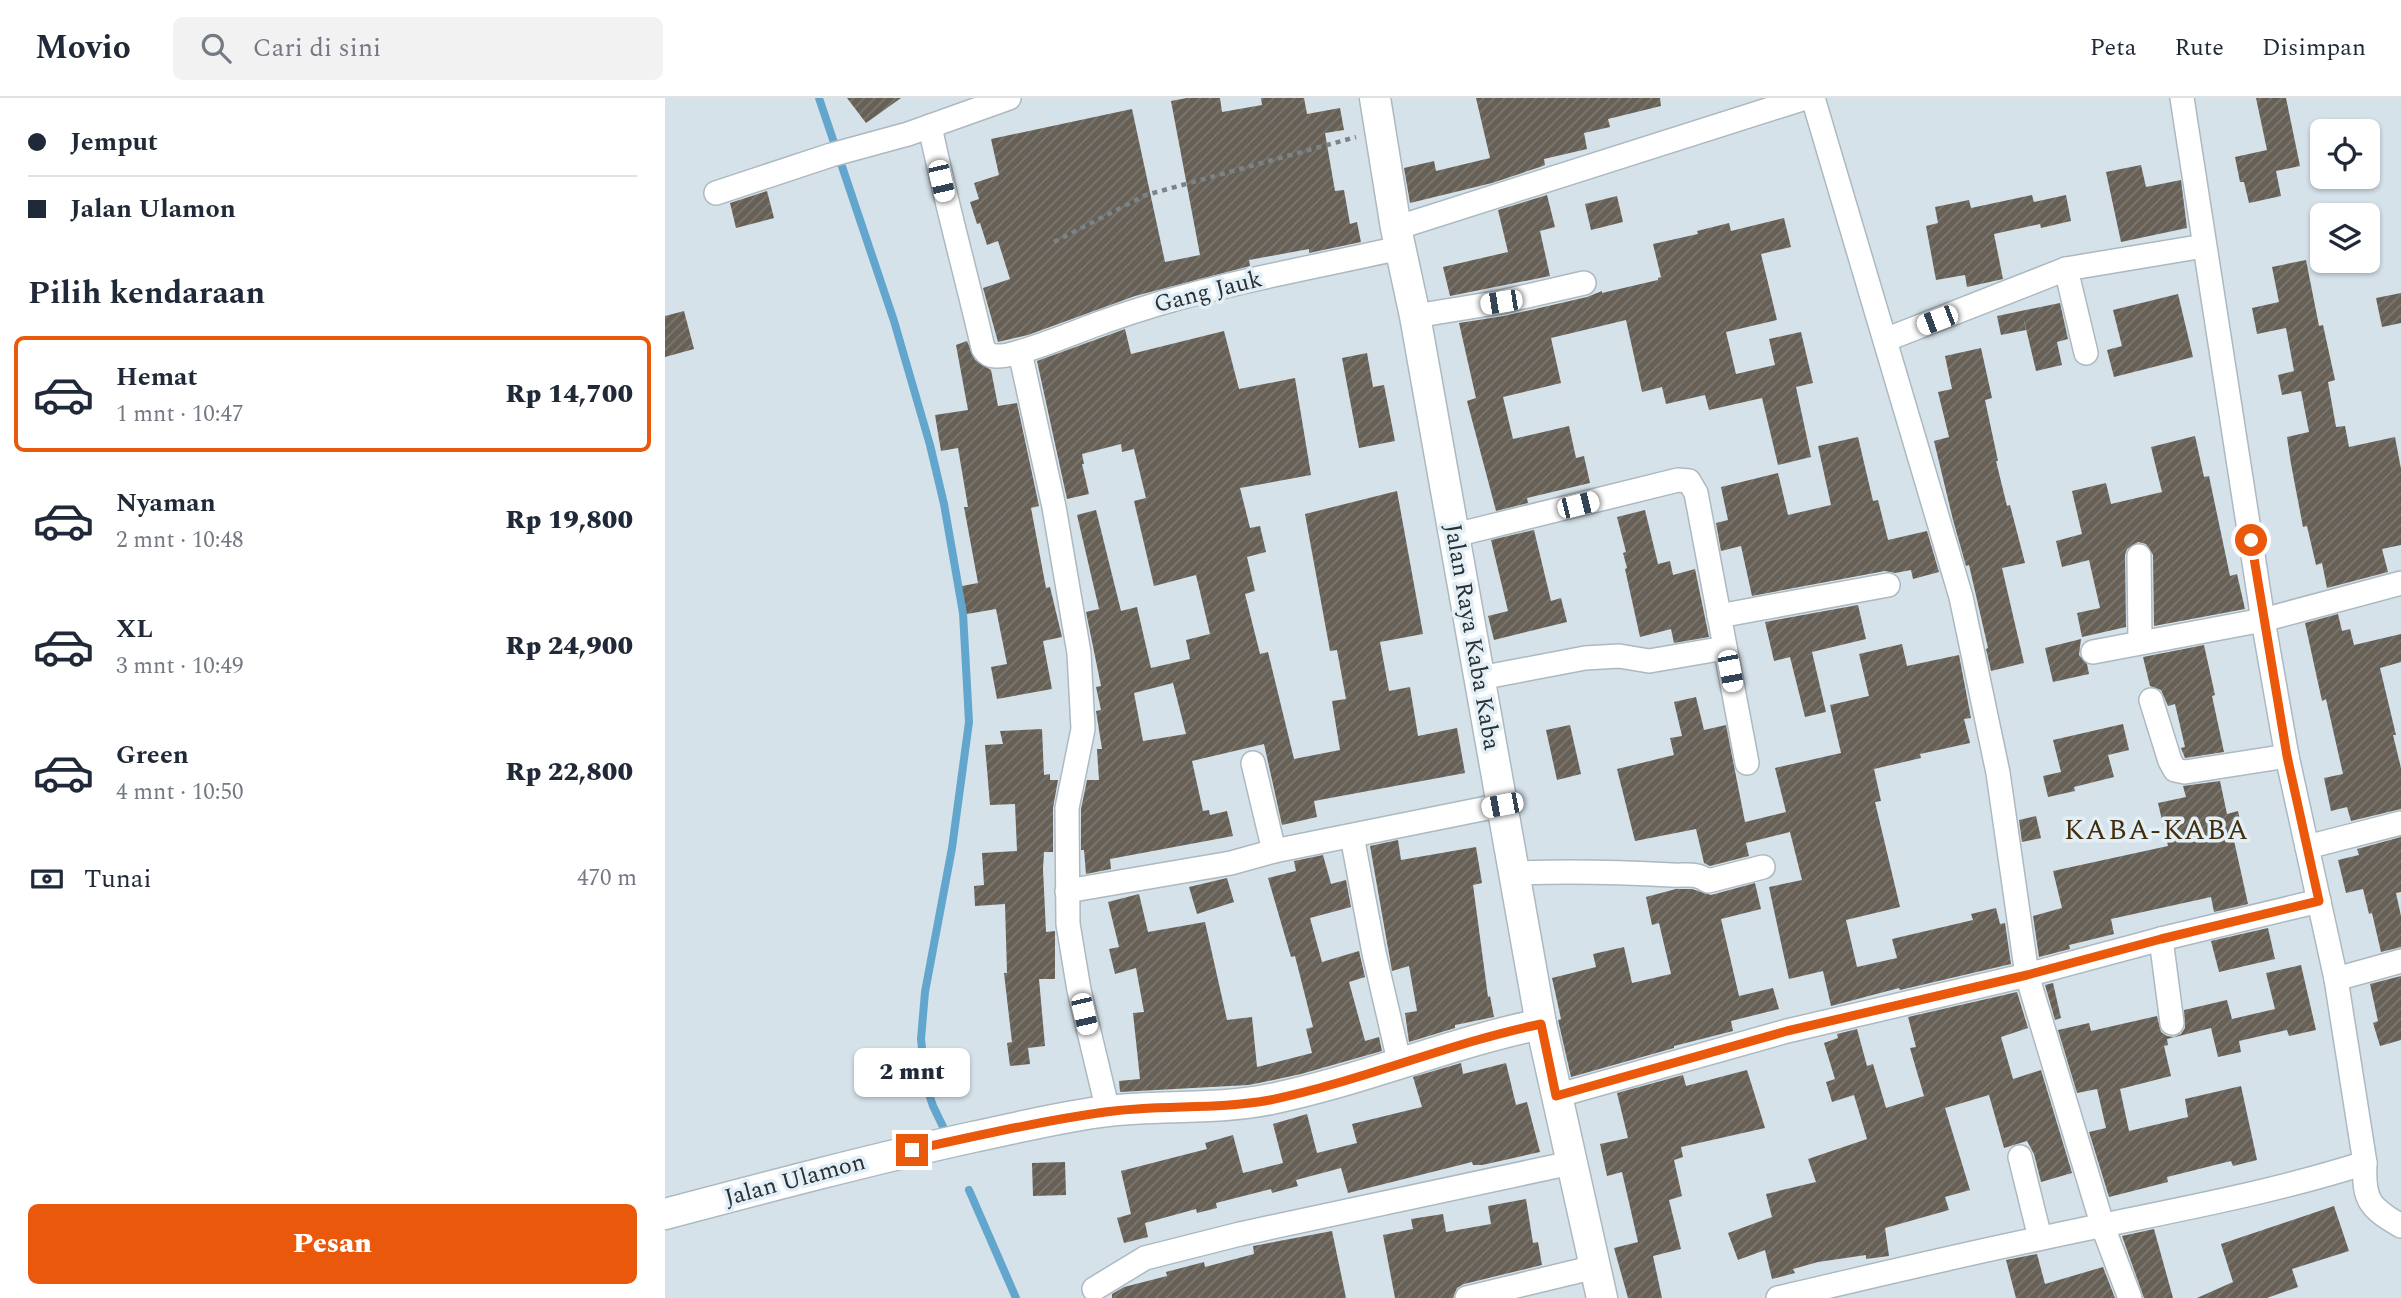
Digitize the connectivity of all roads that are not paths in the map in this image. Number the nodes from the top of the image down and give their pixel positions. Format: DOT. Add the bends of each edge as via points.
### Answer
graph roads {
  1 [pos="1009,98"];
  2 [pos="1375,98"];
  3 [pos="1805,98"];
  4 [pos="1813,98"];
  5 [pos="2182,98"];
  6 [pos="930,125"];
  7 [pos="716,193"];
  8 [pos="1398,238"];
  9 [pos="2204,246"];
  10 [pos="2066,269"];
  11 [pos="1584,283"];
  12 [pos="1415,316"];
  13 [pos="1885,340"];
  14 [pos="1020,352"];
  15 [pos="2086,353"];
  16 [pos="1455,535"];
  17 [pos="2139,556"];
  18 [pos="2401,583"];
  19 [pos="1888,585"];
  20 [pos="1719,616"];
  21 [pos="2263,620"];
  22 [pos="2140,641"];
  23 [pos="1725,648"];
  24 [pos="2093,652"];
  25 [pos="1480,678"];
  26 [pos="2151,700"];
  27 [pos="2287,756"];
  28 [pos="1254,763"];
  29 [pos="1747,763"];
  30 [pos="1502,805"];
  31 [pos="2401,823"];
  32 [pos="1352,836"];
  33 [pos="2307,847"];
  34 [pos="1274,851"];
  35 [pos="1763,867"];
  36 [pos="1514,873"];
  37 [pos="1067,891"];
  38 [pos="2319,901"];
  39 [pos="2161,939"];
  40 [pos="2401,961"];
  41 [pos="2027,975"];
  42 [pos="2336,979"];
  43 [pos="2172,1023"];
  44 [pos="1541,1024"];
  45 [pos="1400,1065"];
  46 [pos="1556,1096"];
  47 [pos="1108,1111"];
  48 [pos="2020,1157"];
  49 [pos="1571,1163"];
  50 [pos="2365,1163"];
  51 [pos="665,1214"];
  52 [pos="2401,1226"];
  53 [pos="2103,1227"];
  54 [pos="2040,1238"];
  55 [pos="1595,1267"];
  56 [pos="1094,1289"];
  57 [pos="1467,1298"];
  58 [pos="1602,1298"];
  59 [pos="1778,1298"];
  60 [pos="2130,1298"];
  1 -- 6 [label="street"];
  2 -- 8 [label="street, Jalan Raya Kaba Kaba"];
  3 -- 8 [label="street, Gang Jauk"];
  4 -- 13 [label="street"];
  5 -- 9 [label="street"];
  6 -- 7 [label="street"];
  6 -- 14 [label="street, Gang Jauk" via="983,348 997,357"];
  8 -- 12 [label="street, Jalan Raya Kaba Kaba"];
  8 -- 14 [label="street, Gang Jauk" via="1134,311"];
  9 -- 10 [label="street"];
  9 -- 21 [label="street"];
  10 -- 13 [label="street"];
  10 -- 15 [label="street"];
  11 -- 12 [label="street"];
  12 -- 16 [label="street, Jalan Raya Kaba Kaba"];
  13 -- 41 [label="street" via="1961,597 1998,773"];
  14 -- 37 [label="street" via="1054,508 1080,664 1083,729 1067,808"];
  16 -- 20 [label="street" via="1689,481 1696,493"];
  16 -- 25 [label="street, Jalan Raya Kaba Kaba"];
  17 -- 22 [label="street"];
  18 -- 21 [label="street"];
  19 -- 20 [label="street"];
  20 -- 23 [label="street"];
  21 -- 22 [label="street"];
  21 -- 27 [label="street"];
  22 -- 24 [label="street"];
  23 -- 25 [label="street" via="1649,661 1619,656 1585,658"];
  23 -- 29 [label="street"];
  25 -- 30 [label="street, Jalan Raya Kaba Kaba"];
  26 -- 27 [label="street" via="2175,769 2185,772"];
  27 -- 33 [label="street"];
  28 -- 34 [label="street"];
  30 -- 32 [label="street"];
  30 -- 36 [label="street, Jalan Raya Kaba Kaba"];
  31 -- 33 [label="street"];
  32 -- 34 [label="street"];
  32 -- 45 [label="street"];
  33 -- 38 [label="street"];
  34 -- 37 [label="street" via="1231,863"];
  35 -- 36 [label="street" via="1708,881 1696,874"];
  36 -- 44 [label="street, Jalan Raya Kaba Kaba"];
  37 -- 47 [label="street" via="1079,990"];
  38 -- 39 [label="street"];
  38 -- 42 [label="street"];
  39 -- 41 [label="street"];
  39 -- 43 [label="street"];
  40 -- 42 [label="street"];
  41 -- 46 [label="street" via="1787,1031"];
  41 -- 53 [label="street"];
  42 -- 50 [label="street"];
  44 -- 45 [label="street, Jalan Ulamon"];
  44 -- 46 [label="street, Jalan Raya Kaba Kaba"];
  45 -- 47 [label="street, Jalan Ulamon" via="1331,1086 1241,1105"];
  46 -- 49 [label="street, Jalan Raya Kaba Kaba"];
  47 -- 51 [label="street, Jalan Ulamon" via="864,1161"];
  48 -- 54 [label="street"];
  49 -- 55 [label="street, Jalan Raya Kaba Kaba"];
  49 -- 56 [label="street" via="1145,1258"];
  50 -- 52 [label="street" via="2363,1186 2369,1203"];
  50 -- 53 [label="street"];
  53 -- 54 [label="street"];
  53 -- 60 [label="street"];
  54 -- 59 [label="street"];
  55 -- 57 [label="street"];
  55 -- 58 [label="street, Jalan Raya Kaba Kaba"];
}
